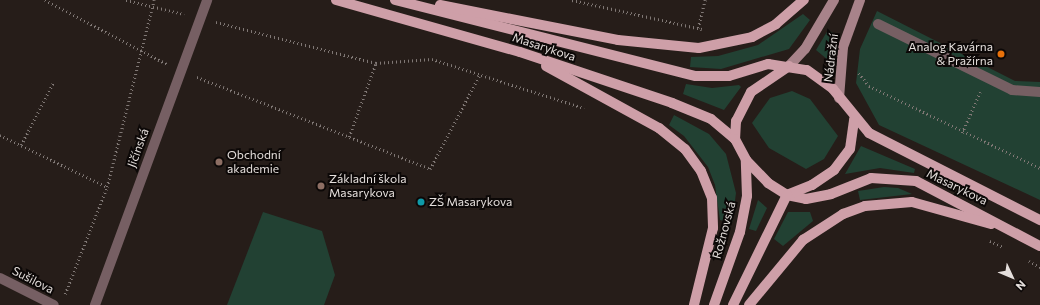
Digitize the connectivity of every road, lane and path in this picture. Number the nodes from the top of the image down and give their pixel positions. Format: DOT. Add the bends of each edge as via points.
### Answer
graph roads {
  1 [pos="45,0"];
  2 [pos="126,0"];
  3 [pos="154,0"];
  4 [pos="207,0"];
  5 [pos="336,0"];
  6 [pos="395,0"];
  7 [pos="410,0"];
  8 [pos="572,0"];
  9 [pos="705,0"];
  10 [pos="804,0"];
  11 [pos="834,0"];
  12 [pos="860,0"];
  13 [pos="152,7"];
  14 [pos="202,18"];
  15 [pos="878,24"];
  16 [pos="698,28"];
  17 [pos="707,30"];
  18 [pos="141,52"];
  19 [pos="520,52"];
  20 [pos="376,63"];
  21 [pos="789,66"];
  22 [pos="179,70"];
  23 [pos="858,70"];
  24 [pos="480,74"];
  25 [pos="985,79"];
  26 [pos="54,83"];
  27 [pos="1040,92"];
  28 [pos="839,98"];
  29 [pos="589,109"];
  30 [pos="854,119"];
  31 [pos="962,133"];
  32 [pos="0,135"];
  33 [pos="349,137"];
  34 [pos="734,139"];
  35 [pos="21,145"];
  36 [pos="746,160"];
  37 [pos="1040,168"];
  38 [pos="107,187"];
  39 [pos="787,195"];
  40 [pos="1040,220"];
  41 [pos="1012,230"];
  42 [pos="1040,246"];
  43 [pos="0,278"];
  44 [pos="63,299"];
  45 [pos="54,305"];
  46 [pos="95,305"];
  47 [pos="694,305"];
  48 [pos="714,305"];
  49 [pos="733,305"];
  50 [pos="749,305"];
  1 -- 18 [label="path"];
  2 -- 13 [label="path"];
  3 -- 13 [label="path"];
  4 -- 14 [label="street, Jičínská"];
  5 -- 19 [label="main road, Masarykova"];
  6 -- 21 [label="main road, Masarykova" via="696,76 729,76 768,64"];
  7 -- 10 [label="main road" via="612,39 699,48 752,37 776,24"];
  8 -- 16 [label="path"];
  9 -- 16 [label="path"];
  11 -- 21 [label="main road, Nádražní" via="805,49"];
  12 -- 28 [label="main road, Nádražní" via="843,47"];
  13 -- 14 [label="path"];
  13 -- 18 [label="path"];
  14 -- 20 [label="path"];
  14 -- 22 [label="street, Jičínská"];
  15 -- 25 [label="street"];
  16 -- 17 [label="path"];
  18 -- 22 [label="path"];
  18 -- 38 [label="path"];
  19 -- 34 [label="main road, Masarykova" via="700,113"];
  19 -- 47 [label="main road" via="659,128 685,149 701,171 712,198 713,228"];
  20 -- 24 [label="path" via="432,59"];
  20 -- 33 [label="path"];
  21 -- 28 [label="main road" via="821,78"];
  21 -- 34 [label="main road" via="760,83 744,101 736,121"];
  22 -- 33 [label="path"];
  22 -- 46 [label="street, Jičínská"];
  23 -- 31 [label="path" via="869,86"];
  24 -- 29 [label="path"];
  24 -- 33 [label="path" via="430,169"];
  25 -- 27 [label="street" via="1012,90"];
  25 -- 31 [label="path"];
  26 -- 35 [label="path"];
  28 -- 30 [label="main road"];
  30 -- 39 [label="main road" via="850,149 834,170 812,186"];
  30 -- 40 [label="main road, Masarykova" via="869,133"];
  31 -- 37 [label="path"];
  32 -- 35 [label="path"];
  34 -- 36 [label="main road"];
  35 -- 38 [label="path"];
  36 -- 39 [label="main road" via="762,178"];
  36 -- 48 [label="main road, Rožnovská" via="747,196 740,232"];
  38 -- 44 [label="path"];
  39 -- 41 [label="main road, Masarykova" via="806,199 821,197 871,178 916,181"];
  39 -- 49 [label="main road"];
  41 -- 42 [label="main road, Masarykova"];
  41 -- 50 [label="main road" via="912,202 865,206 843,214 803,240"];
  43 -- 45 [label="street, Sušilova"];
}
